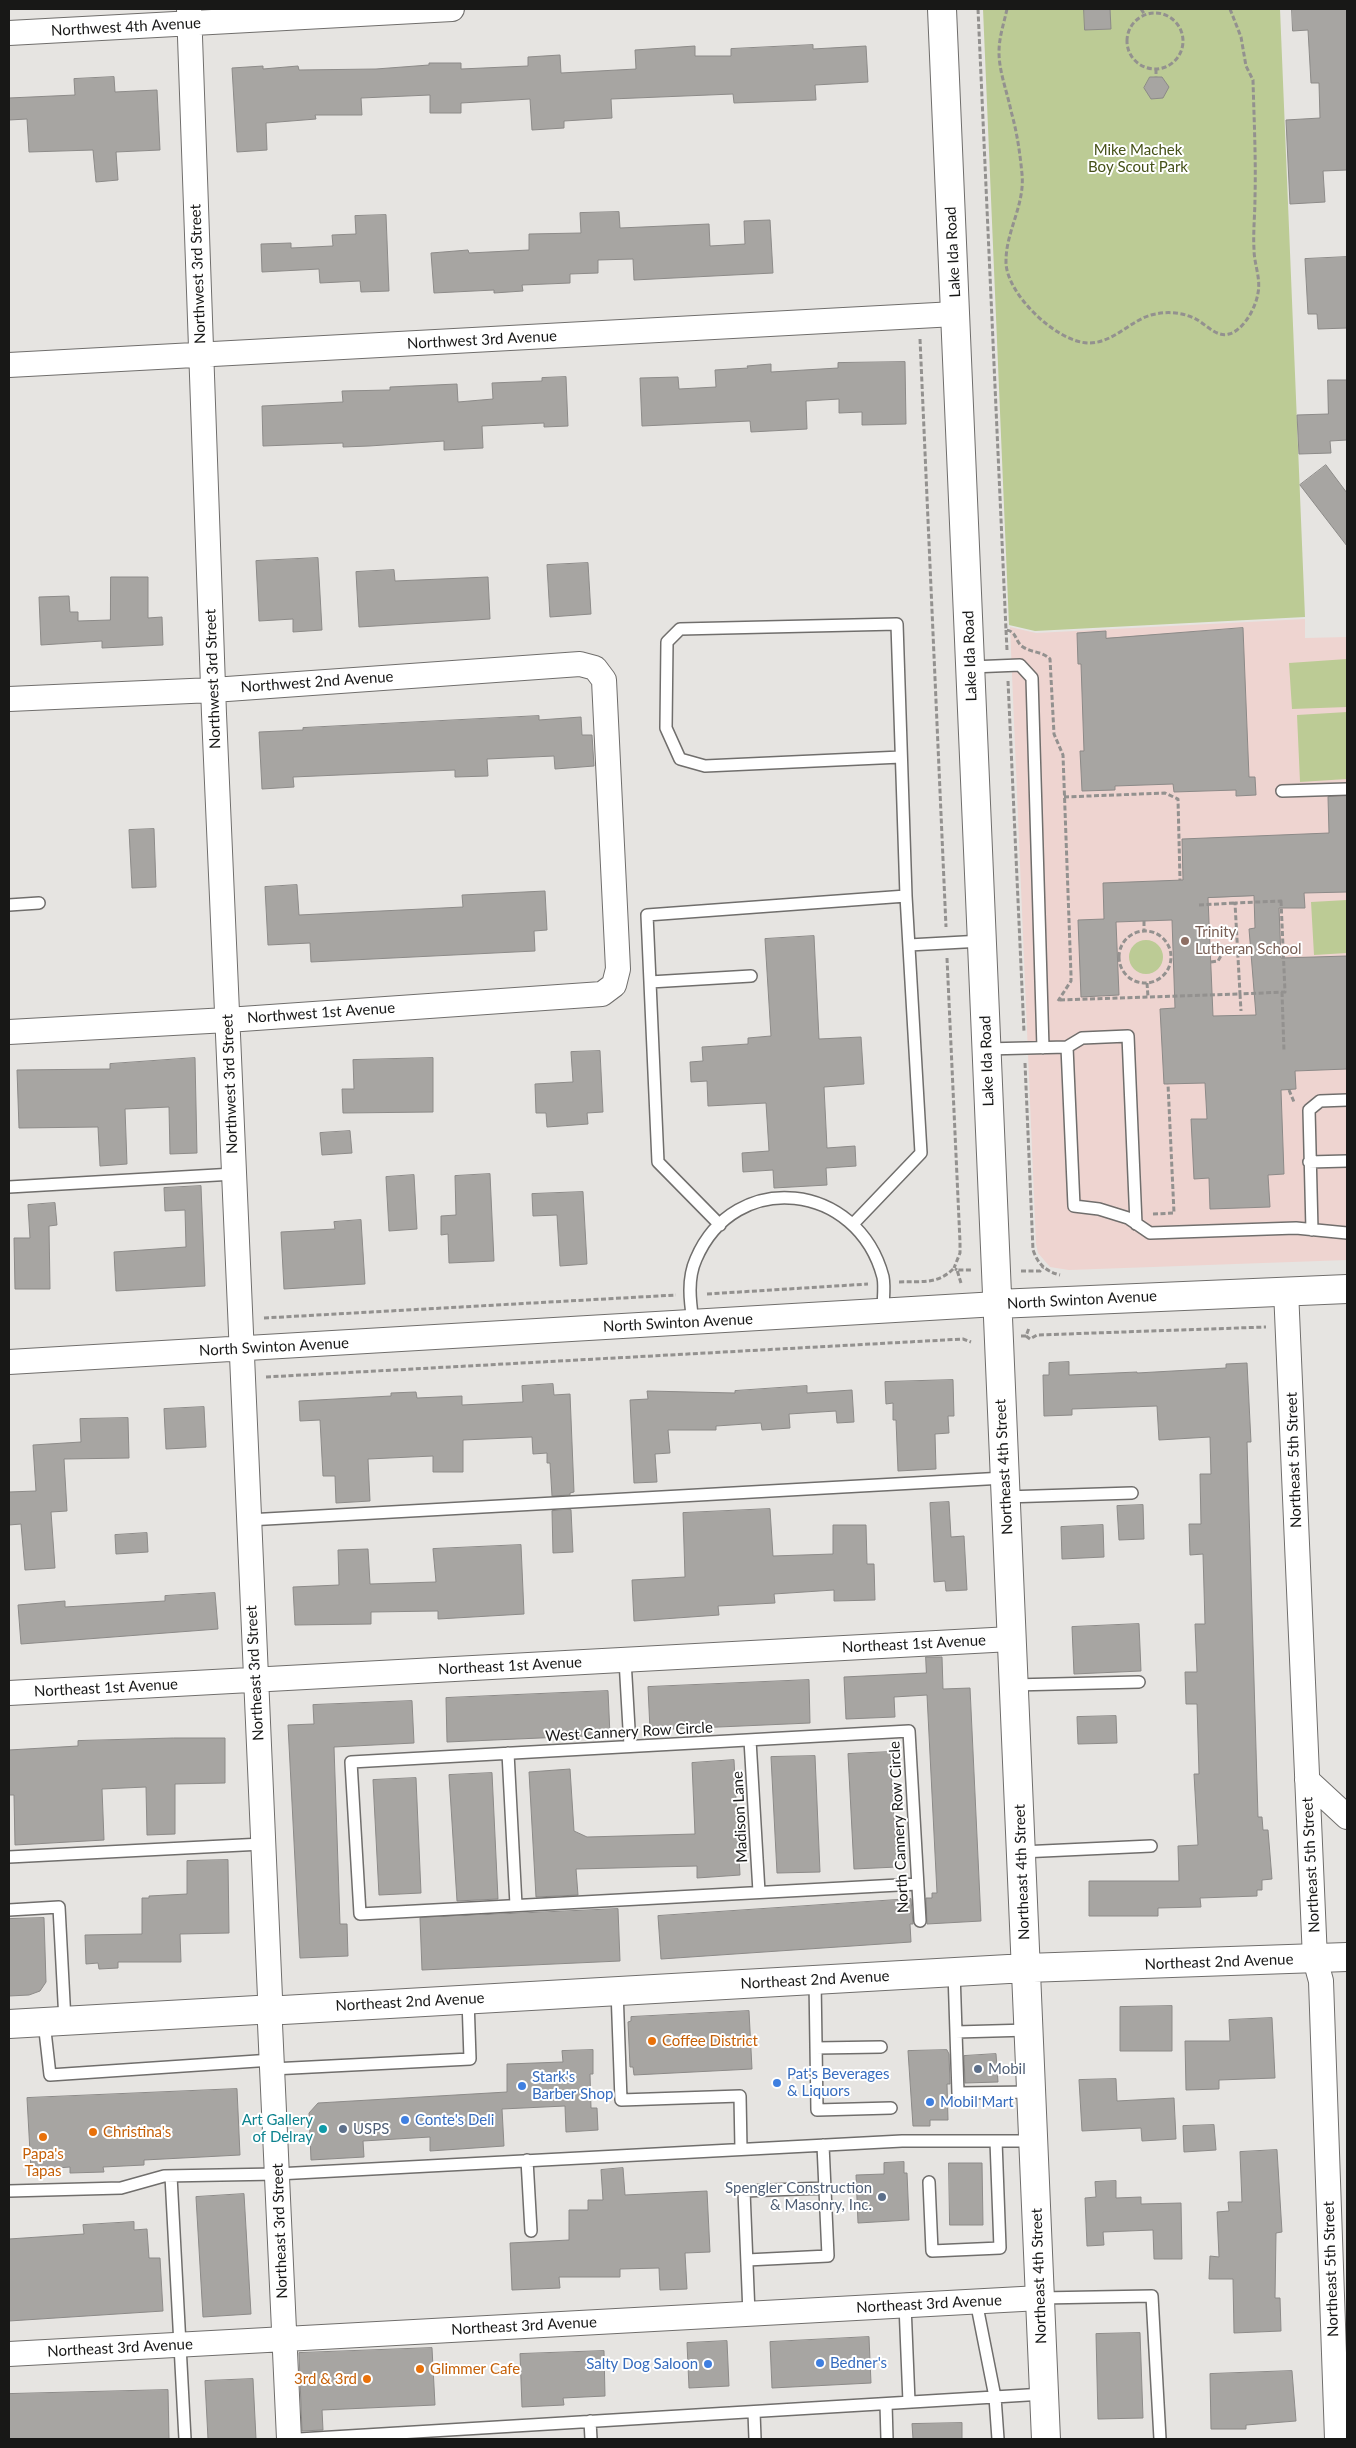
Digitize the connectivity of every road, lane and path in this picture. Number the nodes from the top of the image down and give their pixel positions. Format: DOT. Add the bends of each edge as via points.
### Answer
graph roads {
  1 [pos="452,9"];
  2 [pos="942,9"];
  3 [pos="978,9"];
  4 [pos="1008,9"];
  5 [pos="1141,9"];
  6 [pos="1164,9"];
  7 [pos="1230,9"];
  8 [pos="1161,14"];
  9 [pos="1145,15"];
  10 [pos="189,16"];
  11 [pos="9,33"];
  12 [pos="1156,69"];
  13 [pos="1156,77"];
  14 [pos="955,314"];
  15 [pos="919,316"];
  16 [pos="201,355"];
  17 [pos="9,366"];
  18 [pos="970,667"];
  19 [pos="213,690"];
  20 [pos="9,700"];
  21 [pos="901,758"];
  22 [pos="1347,789"];
  23 [pos="1282,791"];
  24 [pos="1064,797"];
  25 [pos="1180,880"];
  26 [pos="906,896"];
  27 [pos="40,903"];
  28 [pos="1235,903"];
  29 [pos="9,905"];
  30 [pos="1199,905"];
  31 [pos="1144,921"];
  32 [pos="1144,931"];
  33 [pos="982,941"];
  34 [pos="947,943"];
  35 [pos="1210,944"];
  36 [pos="909,945"];
  37 [pos="1238,953"];
  38 [pos="1222,954"];
  39 [pos="1211,962"];
  40 [pos="618,969"];
  41 [pos="751,976"];
  42 [pos="650,982"];
  43 [pos="1147,983"];
  44 [pos="1282,992"];
  45 [pos="1240,994"];
  46 [pos="1148,997"];
  47 [pos="1060,1000"];
  48 [pos="1042,1001"];
  49 [pos="1241,1011"];
  50 [pos="227,1020"];
  51 [pos="9,1032"];
  52 [pos="1067,1047"];
  53 [pos="1043,1048"];
  54 [pos="986,1049"];
  55 [pos="1284,1051"];
  56 [pos="1168,1084"];
  57 [pos="1347,1100"];
  58 [pos="1347,1160"];
  59 [pos="1309,1162"];
  60 [pos="234,1174"];
  61 [pos="9,1186"];
  62 [pos="1174,1213"];
  63 [pos="1179,1215"];
  64 [pos="1136,1220"];
  65 [pos="720,1224"];
  66 [pos="854,1224"];
  67 [pos="1312,1230"];
  68 [pos="1347,1233"];
  69 [pos="883,1283"];
  70 [pos="1347,1289"];
  71 [pos="1286,1290"];
  72 [pos="689,1295"];
  73 [pos="997,1304"];
  74 [pos="883,1311"];
  75 [pos="264,1318"];
  76 [pos="693,1322"];
  77 [pos="1288,1326"];
  78 [pos="1026,1336"];
  79 [pos="971,1342"];
  80 [pos="241,1350"];
  81 [pos="9,1362"];
  82 [pos="266,1377"];
  83 [pos="1005,1488"];
  84 [pos="1132,1493"];
  85 [pos="248,1520"];
  86 [pos="1011,1639"];
  87 [pos="625,1660"];
  88 [pos="255,1680"];
  89 [pos="1139,1682"];
  90 [pos="1013,1685"];
  91 [pos="9,1693"];
  92 [pos="909,1731"];
  93 [pos="750,1740"];
  94 [pos="630,1746"];
  95 [pos="508,1753"];
  96 [pos="1307,1780"];
  97 [pos="1347,1817"];
  98 [pos="262,1844"];
  99 [pos="1150,1846"];
  100 [pos="1021,1852"];
  101 [pos="9,1857"];
  102 [pos="918,1884"];
  103 [pos="759,1892"];
  104 [pos="516,1905"];
  105 [pos="9,1910"];
  106 [pos="920,1921"];
  107 [pos="1347,1957"];
  108 [pos="1316,1959"];
  109 [pos="1026,1968"];
  110 [pos="954,1972"];
  111 [pos="815,1980"];
  112 [pos="617,1990"];
  113 [pos="468,1999"];
  114 [pos="270,2010"];
  115 [pos="54,2021"];
  116 [pos="9,2024"];
  117 [pos="1029,2030"];
  118 [pos="956,2032"];
  119 [pos="881,2047"];
  120 [pos="816,2048"];
  121 [pos="272,2065"];
  122 [pos="1031,2092"];
  123 [pos="891,2108"];
  124 [pos="996,2141"];
  125 [pos="1033,2141"];
  126 [pos="823,2145"];
  127 [pos="742,2149"];
  128 [pos="528,2160"];
  129 [pos="277,2174"];
  130 [pos="171,2176"];
  131 [pos="929,2182"];
  132 [pos="825,2188"];
  133 [pos="9,2192"];
  134 [pos="531,2231"];
  135 [pos="747,2260"];
  136 [pos="1040,2298"];
  137 [pos="976,2301"];
  138 [pos="905,2305"];
  139 [pos="749,2314"];
  140 [pos="284,2339"];
  141 [pos="179,2345"];
  142 [pos="9,2354"];
  143 [pos="1044,2394"];
  144 [pos="995,2397"];
  145 [pos="909,2402"];
  146 [pos="886,2404"];
  147 [pos="754,2412"];
  148 [pos="590,2422"];
  149 [pos="185,2439"];
  150 [pos="289,2439"];
  151 [pos="299,2439"];
  152 [pos="591,2439"];
  153 [pos="755,2439"];
  154 [pos="887,2439"];
  155 [pos="998,2439"];
  156 [pos="1046,2439"];
  157 [pos="1160,2439"];
  158 [pos="1337,2439"];
  1 -- 10 [label="street, Northwest 4th Avenue"];
  2 -- 14 [label="street, Lake Ida Road"];
  3 -- 24 [label="path" via="1006,630 1014,634 1022,647 1050,659 1054,734 1063,755"];
  4 -- 7 [label="path" via="1000,37 1000,66 1019,144 1022,196 1006,260 1007,271 1022,297 1052,329 1071,339 1090,343 1108,339 1143,317 1159,312 1175,312 1195,318 1221,335 1228,335 1244,323 1252,309 1259,279 1254,247 1253,80"];
  5 -- 9 [label="path"];
  6 -- 8 [label="path"];
  8 -- 9 [label="path"];
  8 -- 12 [label="path" via="1179,26 1183,44 1175,61"];
  9 -- 12 [label="path" via="1131,25 1126,43 1134,60 1141,66"];
  10 -- 11 [label="street, Northwest 4th Avenue"];
  10 -- 16 [label="street, Northwest 3rd Street"];
  12 -- 13 [label="path"];
  14 -- 15 [label="street, Northwest 3rd Avenue"];
  14 -- 18 [label="street, Lake Ida Road"];
  15 -- 16 [label="street, Northwest 3rd Avenue"];
  15 -- 34 [label="path"];
  16 -- 17 [label="street, Northwest 3rd Avenue"];
  16 -- 19 [label="street, Northwest 3rd Street"];
  18 -- 33 [label="street, Lake Ida Road"];
  18 -- 48 [label="lane" via="1020,665 1032,678"];
  19 -- 20 [label="street, Northwest 2nd Avenue"];
  19 -- 40 [label="street, Northwest 2nd Avenue" via="580,664 595,668 604,680"];
  19 -- 50 [label="street, Northwest 3rd Street"];
  21 -- 21 [label="lane" via="897,624 680,630 667,642 666,728 680,759 705,766"];
  21 -- 26 [label="lane"];
  22 -- 23 [label="lane"];
  24 -- 25 [label="path" via="1165,793 1178,799"];
  24 -- 47 [label="path" via="1071,974"];
  26 -- 36 [label="lane"];
  26 -- 42 [label="lane" via="647,916"];
  27 -- 29 [label="lane"];
  28 -- 30 [label="path"];
  28 -- 37 [label="path"];
  28 -- 44 [label="path" via="1281,901 1285,992"];
  31 -- 32 [label="path"];
  32 -- 43 [label="path" via="1160,936 1172,957 1166,973 1160,979"];
  32 -- 43 [label="path" via="1128,938 1119,960 1128,976"];
  33 -- 34 [label="lane"];
  33 -- 54 [label="street, Lake Ida Road"];
  34 -- 36 [label="lane"];
  34 -- 69 [label="path" via="960,1253 955,1269 944,1278"];
  35 -- 38 [label="path" via="1216,945"];
  36 -- 66 [label="lane" via="921,1153"];
  37 -- 38 [label="path"];
  37 -- 45 [label="path"];
  38 -- 39 [label="path" via="1218,961"];
  40 -- 50 [label="street, Northwest 1st Avenue" via="614,985 602,994"];
  41 -- 42 [label="lane"];
  42 -- 65 [label="lane" via="658,1162"];
  43 -- 46 [label="path"];
  44 -- 45 [label="path"];
  44 -- 55 [label="path"];
  45 -- 46 [label="path"];
  45 -- 49 [label="path"];
  46 -- 47 [label="path"];
  47 -- 48 [label="path"];
  48 -- 53 [label="lane"];
  50 -- 51 [label="street, Northwest 1st Avenue"];
  50 -- 60 [label="street, Northwest 3rd Street"];
  52 -- 53 [label="lane"];
  52 -- 64 [label="lane" via="1074,1206 1099,1209"];
  52 -- 64 [label="lane" via="1082,1038 1128,1036"];
  53 -- 54 [label="lane"];
  54 -- 73 [label="street, Lake Ida Road"];
  56 -- 62 [label="path"];
  57 -- 59 [label="lane" via="1320,1101 1309,1110"];
  58 -- 59 [label="lane"];
  59 -- 67 [label="lane"];
  60 -- 61 [label="lane"];
  60 -- 80 [label="street, Northwest 3rd Street"];
  62 -- 63 [label="path"];
  62 -- 64 [label="path"];
  64 -- 67 [label="lane" via="1150,1233"];
  65 -- 66 [label="lane" via="736,1211 765,1199 796,1197 827,1206"];
  65 -- 72 [label="lane" via="696,1259"];
  66 -- 69 [label="lane" via="873,1249"];
  67 -- 68 [label="lane"];
  69 -- 72 [label="path"];
  69 -- 74 [label="lane"];
  70 -- 71 [label="street, North Swinton Avenue"];
  71 -- 73 [label="street, North Swinton Avenue"];
  71 -- 77 [label="street, Northeast 5th Street"];
  72 -- 75 [label="path"];
  72 -- 76 [label="lane"];
  73 -- 74 [label="street, North Swinton Avenue"];
  73 -- 83 [label="street, Northeast 4th Street"];
  74 -- 76 [label="street, North Swinton Avenue"];
  76 -- 80 [label="street, North Swinton Avenue"];
  77 -- 78 [label="path" via="1037,1336 1030,1339"];
  77 -- 96 [label="street, Northeast 5th Street"];
  79 -- 82 [label="path" via="963,1339"];
  80 -- 81 [label="street, North Swinton Avenue"];
  80 -- 85 [label="street, Northeast 3rd Street"];
  83 -- 84 [label="lane"];
  83 -- 85 [label="lane"];
  83 -- 86 [label="street, Northeast 4th Street"];
  85 -- 88 [label="street, Northeast 3rd Street"];
  86 -- 87 [label="street, Northeast 1st Avenue"];
  86 -- 90 [label="street, Northeast 4th Street"];
  87 -- 88 [label="street, Northeast 1st Avenue"];
  87 -- 94 [label="lane"];
  88 -- 91 [label="street, Northeast 1st Avenue"];
  88 -- 98 [label="street, Northeast 3rd Street"];
  89 -- 90 [label="lane"];
  90 -- 100 [label="street, Northeast 4th Street"];
  92 -- 93 [label="lane, West Cannery Row Circle"];
  92 -- 102 [label="lane, North Cannery Row Circle"];
  93 -- 94 [label="lane, West Cannery Row Circle"];
  93 -- 103 [label="lane, Madison Lane"];
  94 -- 95 [label="lane, West Cannery Row Circle"];
  95 -- 104 [label="lane"];
  95 -- 104 [label="lane, West Cannery Row Circle" via="351,1762 360,1914"];
  96 -- 97 [label="street"];
  96 -- 108 [label="street, Northeast 5th Street"];
  98 -- 101 [label="lane"];
  98 -- 114 [label="street, Northeast 3rd Street"];
  99 -- 100 [label="lane"];
  100 -- 109 [label="street, Northeast 4th Street"];
  102 -- 103 [label="lane"];
  102 -- 106 [label="lane, North Cannery Row Circle"];
  103 -- 104 [label="lane"];
  105 -- 115 [label="lane" via="59,1907"];
  107 -- 108 [label="street, Northeast 2nd Avenue"];
  108 -- 109 [label="street, Northeast 2nd Avenue"];
  108 -- 158 [label="street, Northeast 5th Street" via="1321,1981"];
  109 -- 110 [label="street, Northeast 2nd Avenue"];
  109 -- 117 [label="street, Northeast 4th Street"];
  110 -- 111 [label="street, Northeast 2nd Avenue"];
  110 -- 118 [label="lane"];
  111 -- 112 [label="street, Northeast 2nd Avenue"];
  111 -- 120 [label="lane"];
  112 -- 113 [label="street, Northeast 2nd Avenue"];
  112 -- 127 [label="lane" via="621,2100 740,2096"];
  113 -- 114 [label="street, Northeast 2nd Avenue"];
  113 -- 121 [label="lane" via="470,2059"];
  114 -- 115 [label="street, Northeast 2nd Avenue"];
  114 -- 121 [label="street, Northeast 3rd Street"];
  115 -- 116 [label="street, Northeast 2nd Avenue"];
  115 -- 121 [label="lane" via="50,2075"];
  117 -- 118 [label="lane"];
  117 -- 122 [label="street, Northeast 4th Street"];
  118 -- 122 [label="lane" via="958,2093"];
  119 -- 120 [label="lane"];
  120 -- 123 [label="lane" via="818,2110"];
  121 -- 129 [label="street, Northeast 3rd Street"];
  122 -- 125 [label="street, Northeast 4th Street"];
  124 -- 125 [label="lane"];
  124 -- 126 [label="lane"];
  124 -- 131 [label="lane" via="1000,2248 932,2251"];
  125 -- 136 [label="street, Northeast 4th Street"];
  126 -- 127 [label="lane"];
  126 -- 132 [label="lane"];
  127 -- 128 [label="lane"];
  128 -- 129 [label="lane"];
  128 -- 134 [label="lane"];
  129 -- 130 [label="lane"];
  129 -- 140 [label="street, Northeast 3rd Street"];
  130 -- 133 [label="lane" via="121,2188"];
  130 -- 141 [label="lane"];
  132 -- 135 [label="lane" via="828,2256"];
  132 -- 135 [label="lane" via="744,2191"];
  135 -- 139 [label="lane"];
  136 -- 137 [label="street, Northeast 3rd Avenue"];
  136 -- 143 [label="street, Northeast 4th Street"];
  136 -- 157 [label="lane" via="1152,2296"];
  137 -- 138 [label="street, Northeast 3rd Avenue"];
  137 -- 144 [label="lane"];
  138 -- 139 [label="street, Northeast 3rd Avenue"];
  138 -- 145 [label="lane"];
  139 -- 140 [label="street, Northeast 3rd Avenue"];
  140 -- 141 [label="street, Northeast 3rd Avenue"];
  140 -- 150 [label="street, Northeast 3rd Street"];
  141 -- 142 [label="street, Northeast 3rd Avenue"];
  141 -- 149 [label="lane"];
  143 -- 144 [label="lane"];
  143 -- 156 [label="street, Northeast 4th Street"];
  144 -- 145 [label="lane"];
  144 -- 155 [label="lane"];
  145 -- 146 [label="lane"];
  146 -- 147 [label="lane"];
  146 -- 154 [label="lane"];
  147 -- 148 [label="lane"];
  147 -- 153 [label="lane"];
  148 -- 151 [label="lane"];
  148 -- 152 [label="lane"];
}
